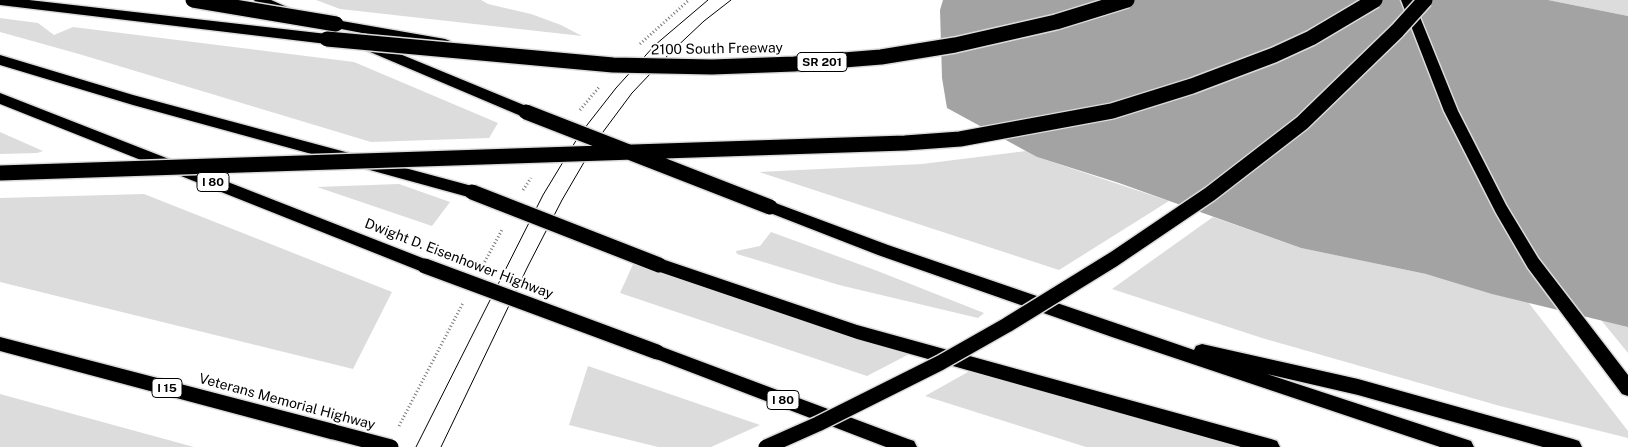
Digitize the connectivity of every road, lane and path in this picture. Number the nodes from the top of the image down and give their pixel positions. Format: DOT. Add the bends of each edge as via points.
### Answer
graph roads {
  1 [pos="192,0"];
  2 [pos="260,0"];
  3 [pos="1127,0"];
  4 [pos="1375,0"];
  5 [pos="1407,0"];
  6 [pos="1425,0"];
  7 [pos="6,1"];
  8 [pos="510,56"];
  9 [pos="0,60"];
  10 [pos="0,98"];
  11 [pos="0,173"];
  12 [pos="1112,330"];
  13 [pos="0,344"];
  14 [pos="1628,388"];
  15 [pos="391,447"];
  16 [pos="766,447"];
  17 [pos="908,447"];
  18 [pos="1271,447"];
  19 [pos="1465,447"];
  20 [pos="1573,447"];
  1 -- 8 [label="highway, bridge"];
  2 -- 12 [label="highway, bridge" via="526,112 770,207"];
  3 -- 8 [label="highway, 2100 South Freeway / SR 201, bridge" via="1064,20 881,57 771,65 662,67"];
  4 -- 11 [label="highway, bridge" via="1318,34 1274,55 1183,89 1112,111 960,138 895,144"];
  5 -- 14 [label="highway" via="1451,111 1510,224 1533,263"];
  6 -- 16 [label="highway, bridge" via="1302,123 1196,204 1114,259 940,363"];
  7 -- 8 [label="highway, bridge" via="327,39"];
  9 -- 18 [label="highway, bridge" via="133,100 472,192 659,265 857,332"];
  10 -- 17 [label="highway, Dwight D. Eisenhower Highway / I 80, bridge" via="425,266"];
  12 -- 19 [label="highway"];
  12 -- 20 [label="highway" via="1358,387"];
  13 -- 15 [label="highway, Veterans Memorial Highway / I 15, bridge"];
}
